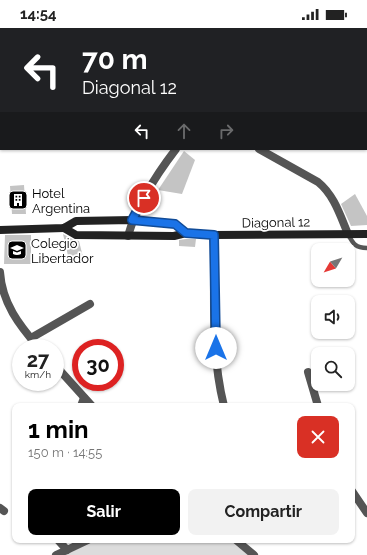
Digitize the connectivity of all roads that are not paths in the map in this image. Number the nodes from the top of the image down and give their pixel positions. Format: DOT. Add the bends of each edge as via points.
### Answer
graph roads {
  1 [pos="175,150"];
  2 [pos="261,150"];
  3 [pos="132,220"];
  4 [pos="64,228"];
  5 [pos="0,230"];
  6 [pos="186,233"];
  7 [pos="348,234"];
  8 [pos="367,234"];
  9 [pos="214,235"];
  10 [pos="128,236"];
  11 [pos="367,248"];
  12 [pos="0,272"];
  13 [pos="90,304"];
  14 [pos="31,338"];
  15 [pos="308,372"];
  16 [pos="64,377"];
  17 [pos="83,402"];
  18 [pos="223,403"];
  19 [pos="317,403"];
  20 [pos="355,495"];
  21 [pos="367,513"];
  22 [pos="61,543"];
  23 [pos="82,543"];
  24 [pos="240,543"];
  25 [pos="67,550"];
  26 [pos="56,555"];
  27 [pos="254,555"];
  1 -- 3 [label="street" via="149,188"];
  2 -- 7 [label="street" via="326,189"];
  3 -- 4 [label="main road, Diagonal 12" via="76,221"];
  3 -- 6 [label="main road, Diagonal 12" via="175,224"];
  3 -- 10 [label="street"];
  4 -- 5 [label="main road, Diagonal 12"];
  4 -- 10 [label="main road, Diagonal 12" via="76,235"];
  6 -- 9 [label="main road, Diagonal 12"];
  6 -- 10 [label="main road, Diagonal 12" via="174,236"];
  7 -- 8 [label="main road, Diagonal 12"];
  7 -- 9 [label="main road, Diagonal 12"];
  7 -- 11 [label="lane" via="354,245"];
  9 -- 18 [label="street" via="217,374"];
  12 -- 14 [label="street" via="6,302"];
  13 -- 14 [label="street"];
  15 -- 19 [label="street"];
  16 -- 17 [label="street"];
  20 -- 21 [label="street"];
  22 -- 25 [label="street"];
  23 -- 25 [label="street"];
  24 -- 27 [label="street"];
  25 -- 26 [label="street"];
}
